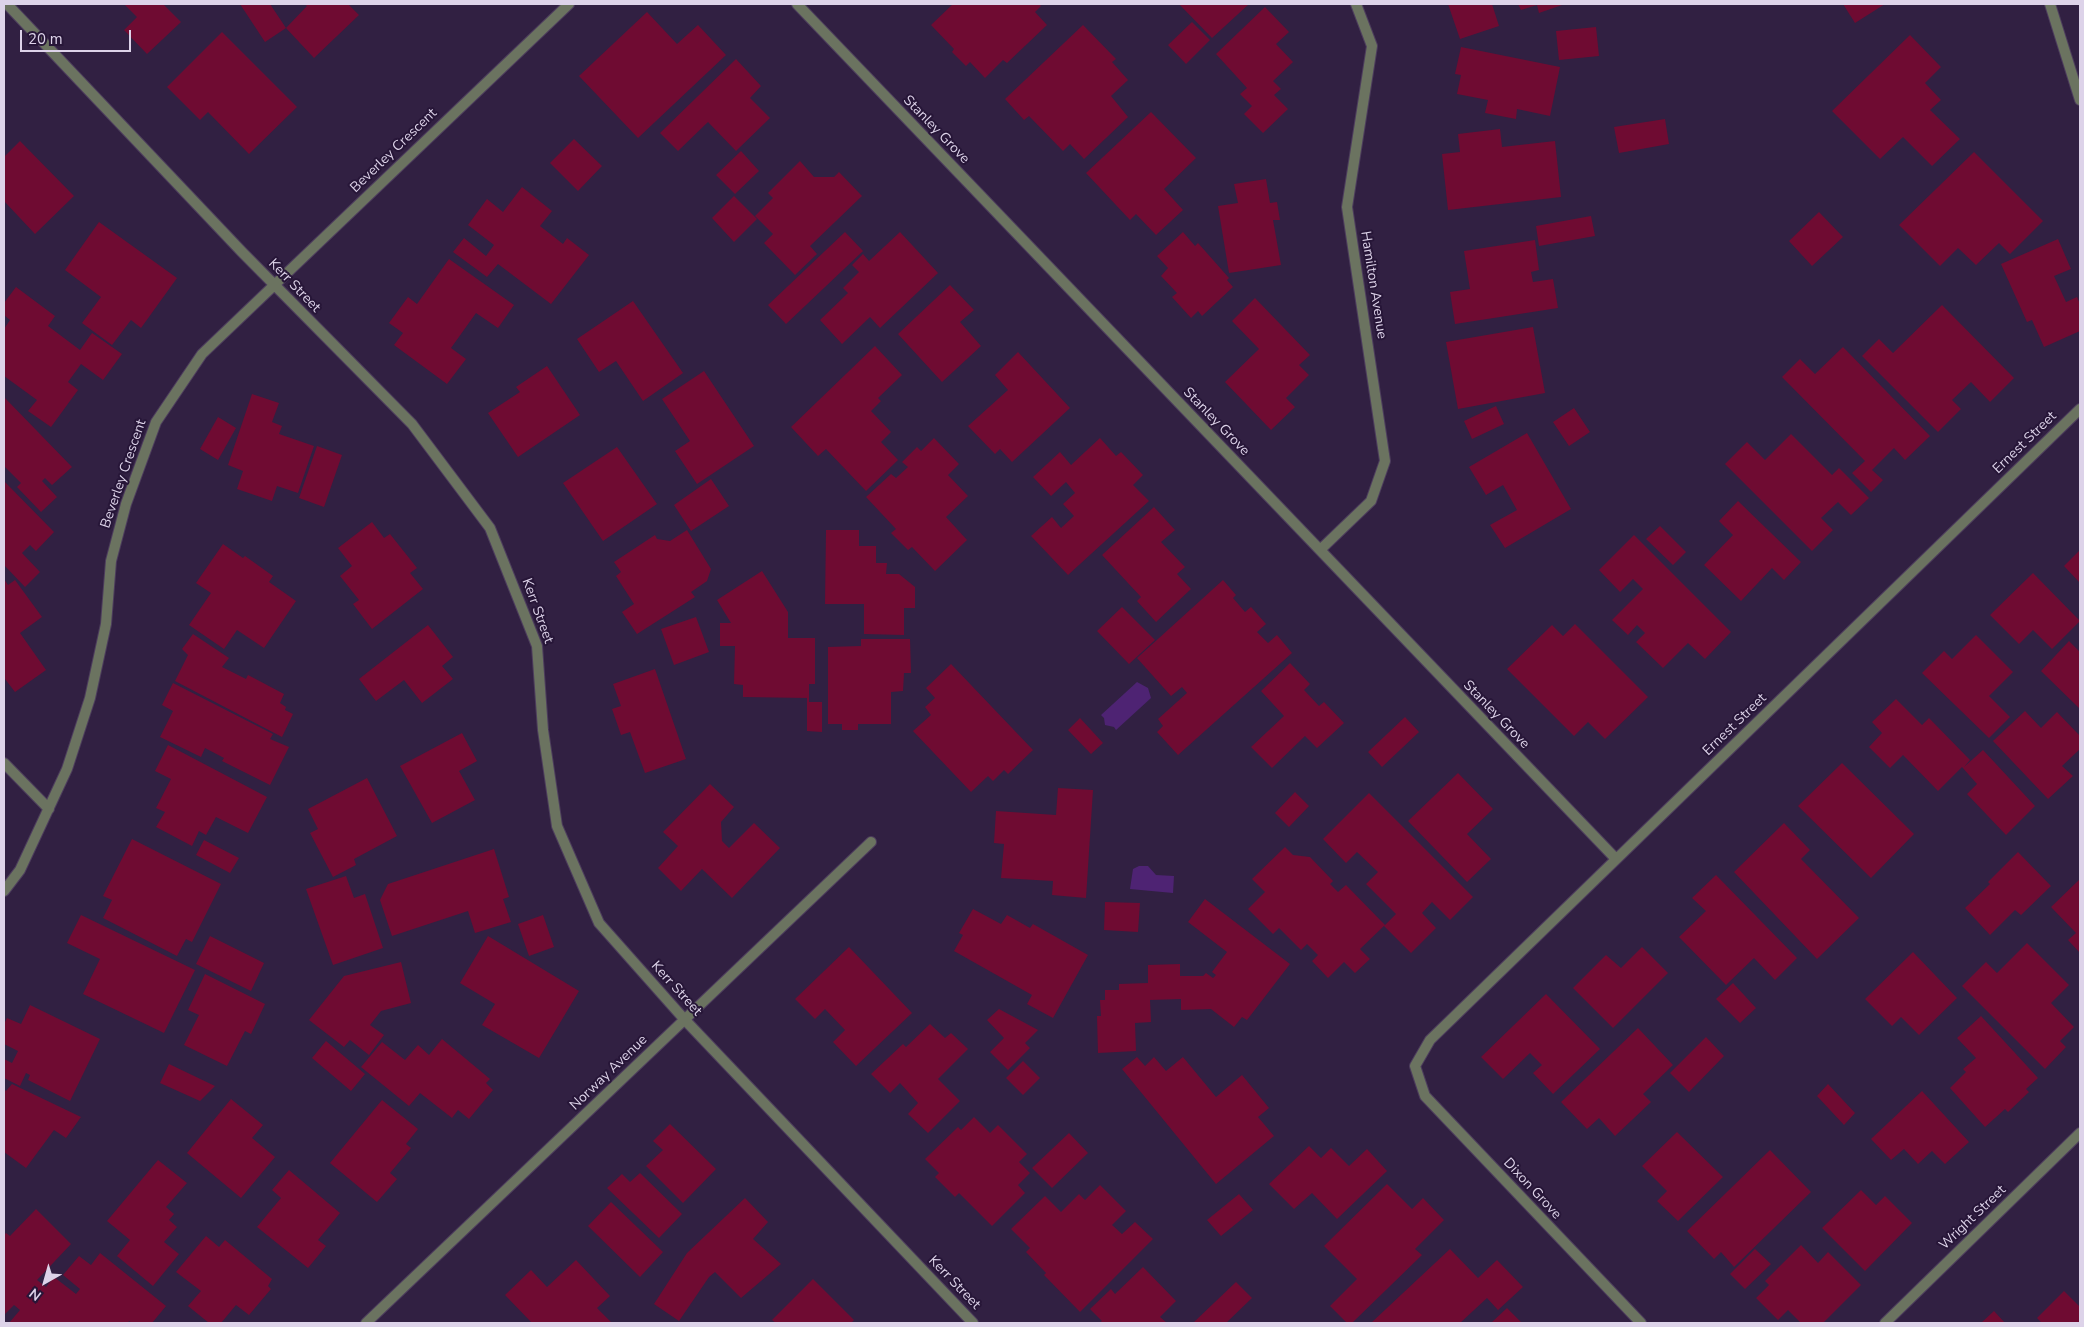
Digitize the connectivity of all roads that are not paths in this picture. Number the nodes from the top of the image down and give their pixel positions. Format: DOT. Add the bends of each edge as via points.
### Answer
graph roads {
  1 [pos="7,4"];
  2 [pos="569,4"];
  3 [pos="797,4"];
  4 [pos="1356,4"];
  5 [pos="2051,4"];
  6 [pos="2080,100"];
  7 [pos="274,284"];
  8 [pos="2080,409"];
  9 [pos="1320,550"];
  10 [pos="4,762"];
  11 [pos="49,809"];
  12 [pos="871,842"];
  13 [pos="1616,859"];
  14 [pos="4,891"];
  15 [pos="685,1020"];
  16 [pos="1415,1066"];
  17 [pos="2080,1133"];
  18 [pos="366,1323"];
  19 [pos="973,1323"];
  20 [pos="1640,1323"];
  21 [pos="1885,1323"];
  1 -- 7 [label="street, Kerr Street"];
  2 -- 7 [label="street, Beverley Crescent"];
  3 -- 9 [label="street, Stanley Grove"];
  4 -- 9 [label="street, Hamilton Avenue" via="1372,46 1347,207 1385,460 1371,501"];
  5 -- 6 [label="street"];
  7 -- 11 [label="street, Beverley Crescent" via="202,354 156,422 126,504 111,560 106,624 90,698 67,769"];
  7 -- 15 [label="street, Kerr Street" via="412,424 490,528 537,646 543,730 557,826 599,923"];
  8 -- 13 [label="street, Ernest Street"];
  9 -- 13 [label="street, Stanley Grove"];
  10 -- 11 [label="street"];
  11 -- 14 [label="street, Beverley Crescent" via="20,870"];
  12 -- 15 [label="street, Norway Avenue"];
  13 -- 16 [label="street, Ernest Street" via="1430,1040"];
  15 -- 18 [label="street, Norway Avenue"];
  15 -- 19 [label="street, Kerr Street"];
  16 -- 20 [label="street, Dixon Grove" via="1425,1096"];
  17 -- 21 [label="street, Wright Street"];
}
